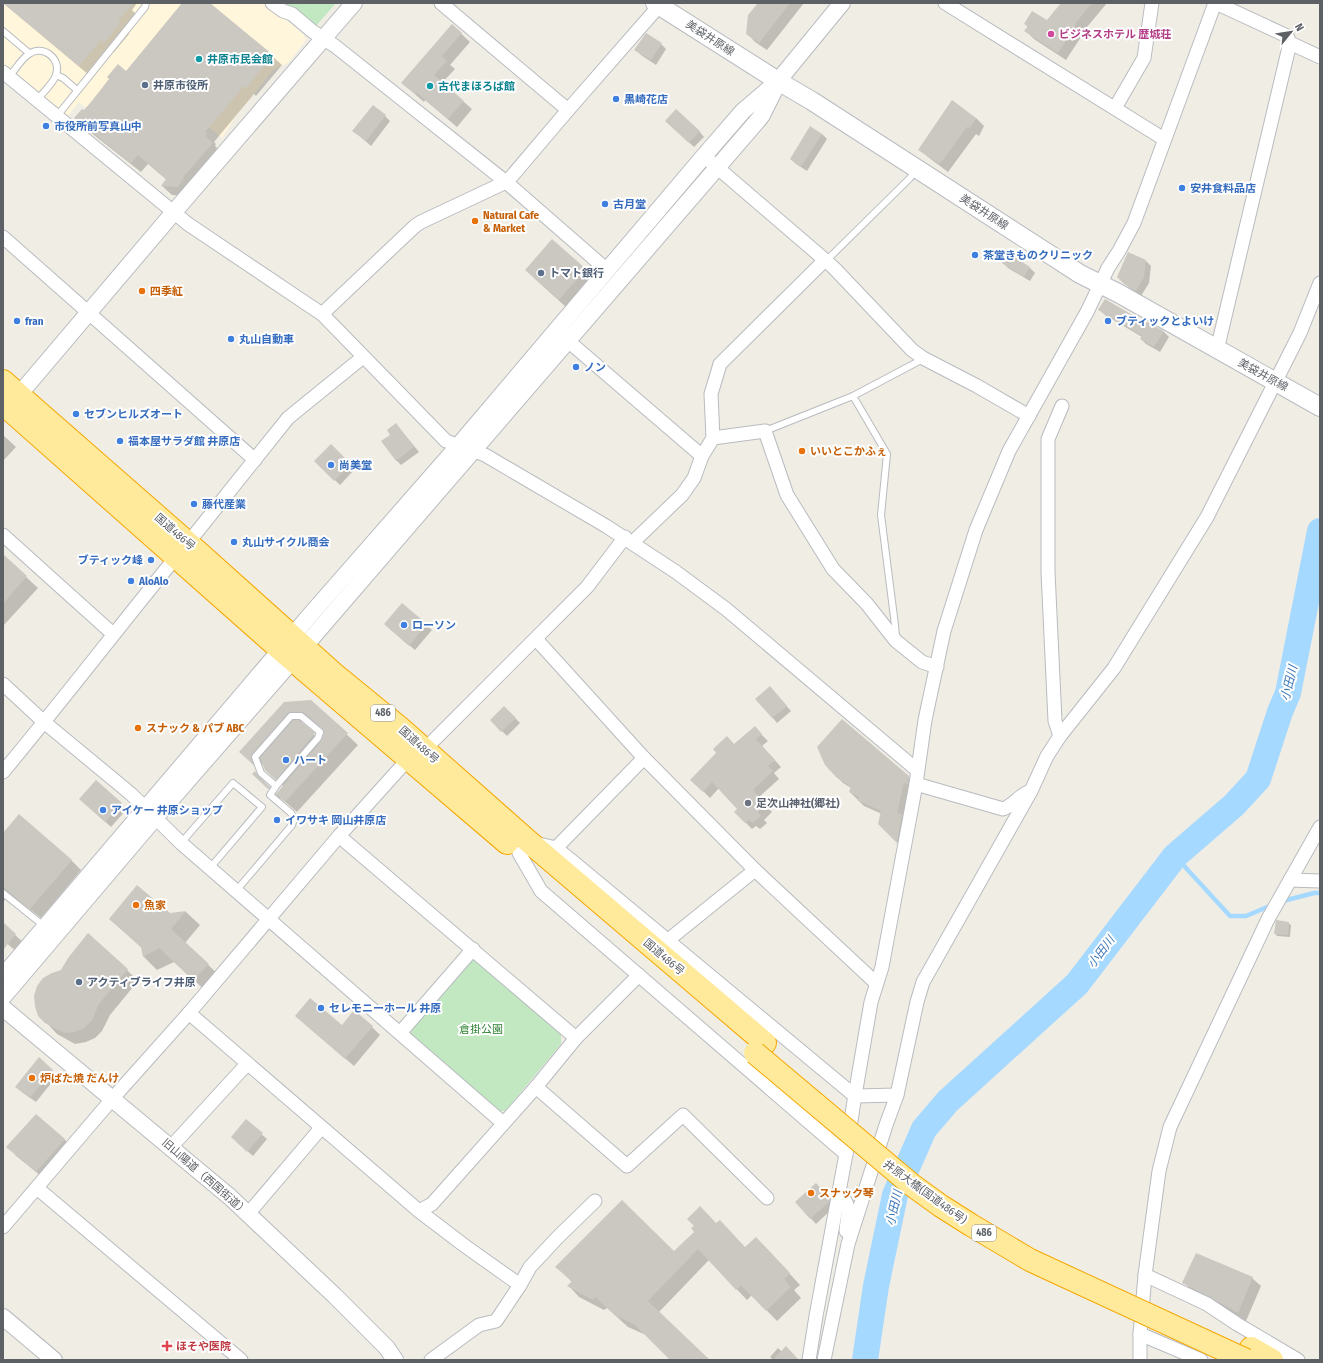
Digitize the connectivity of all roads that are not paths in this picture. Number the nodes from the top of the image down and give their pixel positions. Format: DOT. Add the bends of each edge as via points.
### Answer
graph roads {
  1 [pos="146,3"];
  2 [pos="272,3"];
  3 [pos="354,3"];
  4 [pos="441,3"];
  5 [pos="842,3"];
  6 [pos="1152,3"];
  7 [pos="1215,3"];
  8 [pos="657,4"];
  9 [pos="950,4"];
  10 [pos="3,31"];
  11 [pos="324,38"];
  12 [pos="1290,43"];
  13 [pos="29,53"];
  14 [pos="1320,57"];
  15 [pos="6,75"];
  16 [pos="56,75"];
  17 [pos="778,82"];
  18 [pos="77,90"];
  19 [pos="38,100"];
  20 [pos="1115,108"];
  21 [pos="568,110"];
  22 [pos="57,116"];
  23 [pos="1164,139"];
  24 [pos="704,156"];
  25 [pos="718,167"];
  26 [pos="917,169"];
  27 [pos="506,182"];
  28 [pos="174,212"];
  29 [pos="3,237"];
  30 [pos="825,260"];
  31 [pos="607,270"];
  32 [pos="1320,283"];
  33 [pos="1100,284"];
  34 [pos="88,312"];
  35 [pos="322,314"];
  36 [pos="556,330"];
  37 [pos="569,341"];
  38 [pos="1217,350"];
  39 [pos="363,357"];
  40 [pos="923,358"];
  41 [pos="1277,383"];
  42 [pos="853,396"];
  43 [pos="7,400"];
  44 [pos="1062,406"];
  45 [pos="1320,407"];
  46 [pos="1029,416"];
  47 [pos="765,431"];
  48 [pos="713,438"];
  49 [pos="459,445"];
  50 [pos="474,451"];
  51 [pos="702,456"];
  52 [pos="255,460"];
  53 [pos="3,535"];
  54 [pos="629,540"];
  55 [pos="182,550"];
  56 [pos="113,634"];
  57 [pos="536,639"];
  58 [pos="896,641"];
  59 [pos="293,649"];
  60 [pos="937,667"];
  61 [pos="3,684"];
  62 [pos="44,722"];
  63 [pos="1060,736"];
  64 [pos="417,755"];
  65 [pos="644,758"];
  66 [pos="917,770"];
  67 [pos="3,772"];
  68 [pos="916,784"];
  69 [pos="276,786"];
  70 [pos="1031,791"];
  71 [pos="150,814"];
  72 [pos="1320,827"];
  73 [pos="339,836"];
  74 [pos="181,843"];
  75 [pos="524,847"];
  76 [pos="556,848"];
  77 [pos="210,868"];
  78 [pos="755,870"];
  79 [pos="1320,881"];
  80 [pos="1289,883"];
  81 [pos="236,891"];
  82 [pos="3,893"];
  83 [pos="269,920"];
  84 [pos="45,927"];
  85 [pos="667,941"];
  86 [pos="473,949"];
  87 [pos="639,975"];
  88 [pos="3,976"];
  89 [pos="876,983"];
  90 [pos="3,997"];
  91 [pos="3,1008"];
  92 [pos="189,1014"];
  93 [pos="400,1033"];
  94 [pos="576,1038"];
  95 [pos="760,1048"];
  96 [pos="247,1064"];
  97 [pos="536,1087"];
  98 [pos="898,1095"];
  99 [pos="855,1096"];
  100 [pos="113,1098"];
  101 [pos="503,1123"];
  102 [pos="322,1128"];
  103 [pos="171,1147"];
  104 [pos="846,1154"];
  105 [pos="37,1188"];
  106 [pos="839,1196"];
  107 [pos="767,1198"];
  108 [pos="595,1201"];
  109 [pos="419,1211"];
  110 [pos="248,1214"];
  111 [pos="3,1227"];
  112 [pos="848,1244"];
  113 [pos="1144,1275"];
  114 [pos="520,1285"];
  115 [pos="3,1317"];
  116 [pos="1140,1334"];
  117 [pos="1248,1356"];
  118 [pos="54,1360"];
  119 [pos="241,1360"];
  120 [pos="396,1360"];
  121 [pos="431,1360"];
  122 [pos="810,1360"];
  123 [pos="824,1360"];
  124 [pos="1140,1360"];
  125 [pos="1201,1360"];
  126 [pos="1272,1360"];
  127 [pos="1298,1360"];
  1 -- 18 [label="lane"];
  2 -- 11 [label="street" via="283,12 292,14"];
  3 -- 11 [label="street"];
  4 -- 21 [label="street"];
  5 -- 17 [label="street"];
  6 -- 20 [label="street" via="1144,58"];
  7 -- 12 [label="street" via="1288,36"];
  7 -- 23 [label="street"];
  8 -- 17 [label="main road, 美袋井原線"];
  8 -- 21 [label="street"];
  9 -- 20 [label="street"];
  10 -- 13 [label="lane"];
  11 -- 27 [label="street"];
  11 -- 28 [label="street"];
  12 -- 14 [label="street"];
  12 -- 38 [label="street"];
  13 -- 15 [label="lane"];
  13 -- 16 [label="lane" via="39,50 51,54 58,67"];
  15 -- 19 [label="street"];
  16 -- 18 [label="lane"];
  16 -- 19 [label="lane"];
  17 -- 24 [label="street" via="743,111"];
  17 -- 25 [label="street" via="762,115"];
  17 -- 26 [label="main road, 美袋井原線"];
  18 -- 22 [label="lane"];
  19 -- 22 [label="street"];
  20 -- 23 [label="street"];
  21 -- 27 [label="street"];
  22 -- 28 [label="street"];
  23 -- 33 [label="street" via="1134,223"];
  24 -- 25 [label="street"];
  24 -- 31 [label="street"];
  25 -- 30 [label="street"];
  25 -- 37 [label="street"];
  26 -- 30 [label="lane"];
  26 -- 33 [label="main road, 美袋井原線" via="1080,274"];
  27 -- 31 [label="street"];
  27 -- 35 [label="street" via="415,226"];
  28 -- 34 [label="street"];
  28 -- 35 [label="street"];
  29 -- 34 [label="street"];
  30 -- 40 [label="street" via="900,339"];
  30 -- 48 [label="street" via="720,364 711,394"];
  31 -- 36 [label="street"];
  32 -- 41 [label="street"];
  33 -- 38 [label="main road, 美袋井原線"];
  33 -- 46 [label="street"];
  34 -- 43 [label="street"];
  34 -- 52 [label="street"];
  35 -- 39 [label="street"];
  36 -- 37 [label="street"];
  36 -- 49 [label="street"];
  37 -- 50 [label="street"];
  37 -- 51 [label="street"];
  38 -- 41 [label="main road, 美袋井原線"];
  39 -- 49 [label="street" via="446,441"];
  39 -- 52 [label="street" via="288,418"];
  40 -- 42 [label="lane"];
  40 -- 46 [label="street"];
  41 -- 45 [label="main road, 美袋井原線"];
  41 -- 63 [label="street" via="1207,517 1114,668"];
  42 -- 47 [label="lane"];
  42 -- 58 [label="lane" via="887,454 881,515 896,624"];
  43 -- 55 [label="highway, 国道486号 / 486"];
  44 -- 63 [label="street" via="1048,438 1048,572 1055,720"];
  46 -- 60 [label="street" via="1009,451 976,530 944,631"];
  47 -- 48 [label="street"];
  47 -- 58 [label="street" via="787,495 834,569 868,604"];
  48 -- 51 [label="street"];
  49 -- 50 [label="street"];
  49 -- 59 [label="street"];
  50 -- 54 [label="street" via="485,455"];
  50 -- 59 [label="street"];
  51 -- 54 [label="street" via="694,478 682,495"];
  52 -- 55 [label="street"];
  53 -- 56 [label="street"];
  54 -- 57 [label="street"];
  54 -- 66 [label="street" via="726,609"];
  55 -- 56 [label="street"];
  55 -- 59 [label="highway, 国道486号 / 486"];
  56 -- 62 [label="street"];
  57 -- 64 [label="street"];
  57 -- 65 [label="street"];
  58 -- 60 [label="street" via="922,662"];
  59 -- 64 [label="highway, 国道486号 / 486" via="399,727"];
  59 -- 71 [label="street"];
  60 -- 66 [label="street"];
  61 -- 62 [label="street"];
  62 -- 67 [label="street"];
  62 -- 71 [label="street" via="131,794"];
  63 -- 70 [label="street" via="1047,756"];
  64 -- 73 [label="street" via="390,778"];
  64 -- 75 [label="highway, 国道486号 / 486"];
  65 -- 76 [label="street"];
  65 -- 78 [label="street"];
  66 -- 68 [label="street"];
  68 -- 70 [label="street" via="1003,809 1025,792"];
  68 -- 89 [label="street" via="882,967"];
  69 -- 69 [label="lane" via="318,738 320,732 301,716 291,716 255,757 261,773"];
  69 -- 81 [label="lane" via="270,795 291,813 294,819 292,825"];
  70 -- 98 [label="street" via="923,982"];
  71 -- 74 [label="street"];
  71 -- 84 [label="street"];
  71 -- 90 [label="street"];
  72 -- 80 [label="street"];
  73 -- 83 [label="street"];
  73 -- 86 [label="street"];
  74 -- 77 [label="street"];
  74 -- 77 [label="lane" via="234,783 251,797 262,807"];
  75 -- 76 [label="street"];
  75 -- 87 [label="street" via="542,891"];
  75 -- 95 [label="highway, 国道486号 / 486"];
  76 -- 85 [label="street"];
  77 -- 81 [label="street"];
  78 -- 85 [label="street"];
  78 -- 89 [label="street"];
  79 -- 80 [label="street"];
  80 -- 113 [label="street" via="1268,919 1170,1127 1159,1170"];
  81 -- 83 [label="street"];
  82 -- 84 [label="lane"];
  83 -- 92 [label="street"];
  83 -- 93 [label="street"];
  84 -- 88 [label="street"];
  85 -- 99 [label="street"];
  86 -- 93 [label="street"];
  86 -- 94 [label="street"];
  87 -- 94 [label="street"];
  87 -- 104 [label="street"];
  89 -- 99 [label="street"];
  91 -- 100 [label="street, 旧山陽道（西国街道）"];
  92 -- 96 [label="street"];
  92 -- 100 [label="street"];
  93 -- 101 [label="street"];
  94 -- 97 [label="street"];
  95 -- 117 [label="highway, 井原大橋(国道486号) / 486, bridge" via="912,1185 971,1225 1030,1260"];
  96 -- 102 [label="street"];
  96 -- 103 [label="street"];
  97 -- 101 [label="street"];
  97 -- 107 [label="street" via="627,1166 683,1115"];
  98 -- 99 [label="street"];
  98 -- 112 [label="street"];
  99 -- 104 [label="street"];
  100 -- 103 [label="street, 旧山陽道（西国街道）"];
  100 -- 105 [label="street"];
  101 -- 109 [label="street" via="432,1204"];
  102 -- 109 [label="street"];
  102 -- 110 [label="street"];
  103 -- 110 [label="street, 旧山陽道（西国街道）"];
  104 -- 106 [label="street"];
  105 -- 111 [label="street"];
  105 -- 119 [label="street"];
  106 -- 112 [label="street" via="846,1199 848,1205 845,1238"];
  106 -- 122 [label="street"];
  108 -- 114 [label="street" via="530,1267"];
  109 -- 114 [label="street"];
  110 -- 120 [label="street, 旧山陽道（西国街道）" via="335,1296"];
  112 -- 123 [label="street"];
  113 -- 116 [label="street"];
  113 -- 127 [label="street" via="1207,1304"];
  114 -- 121 [label="street" via="496,1321 479,1325"];
  115 -- 118 [label="street"];
  116 -- 124 [label="street"];
  116 -- 125 [label="street"];
  117 -- 126 [label="highway, 486"];
}
